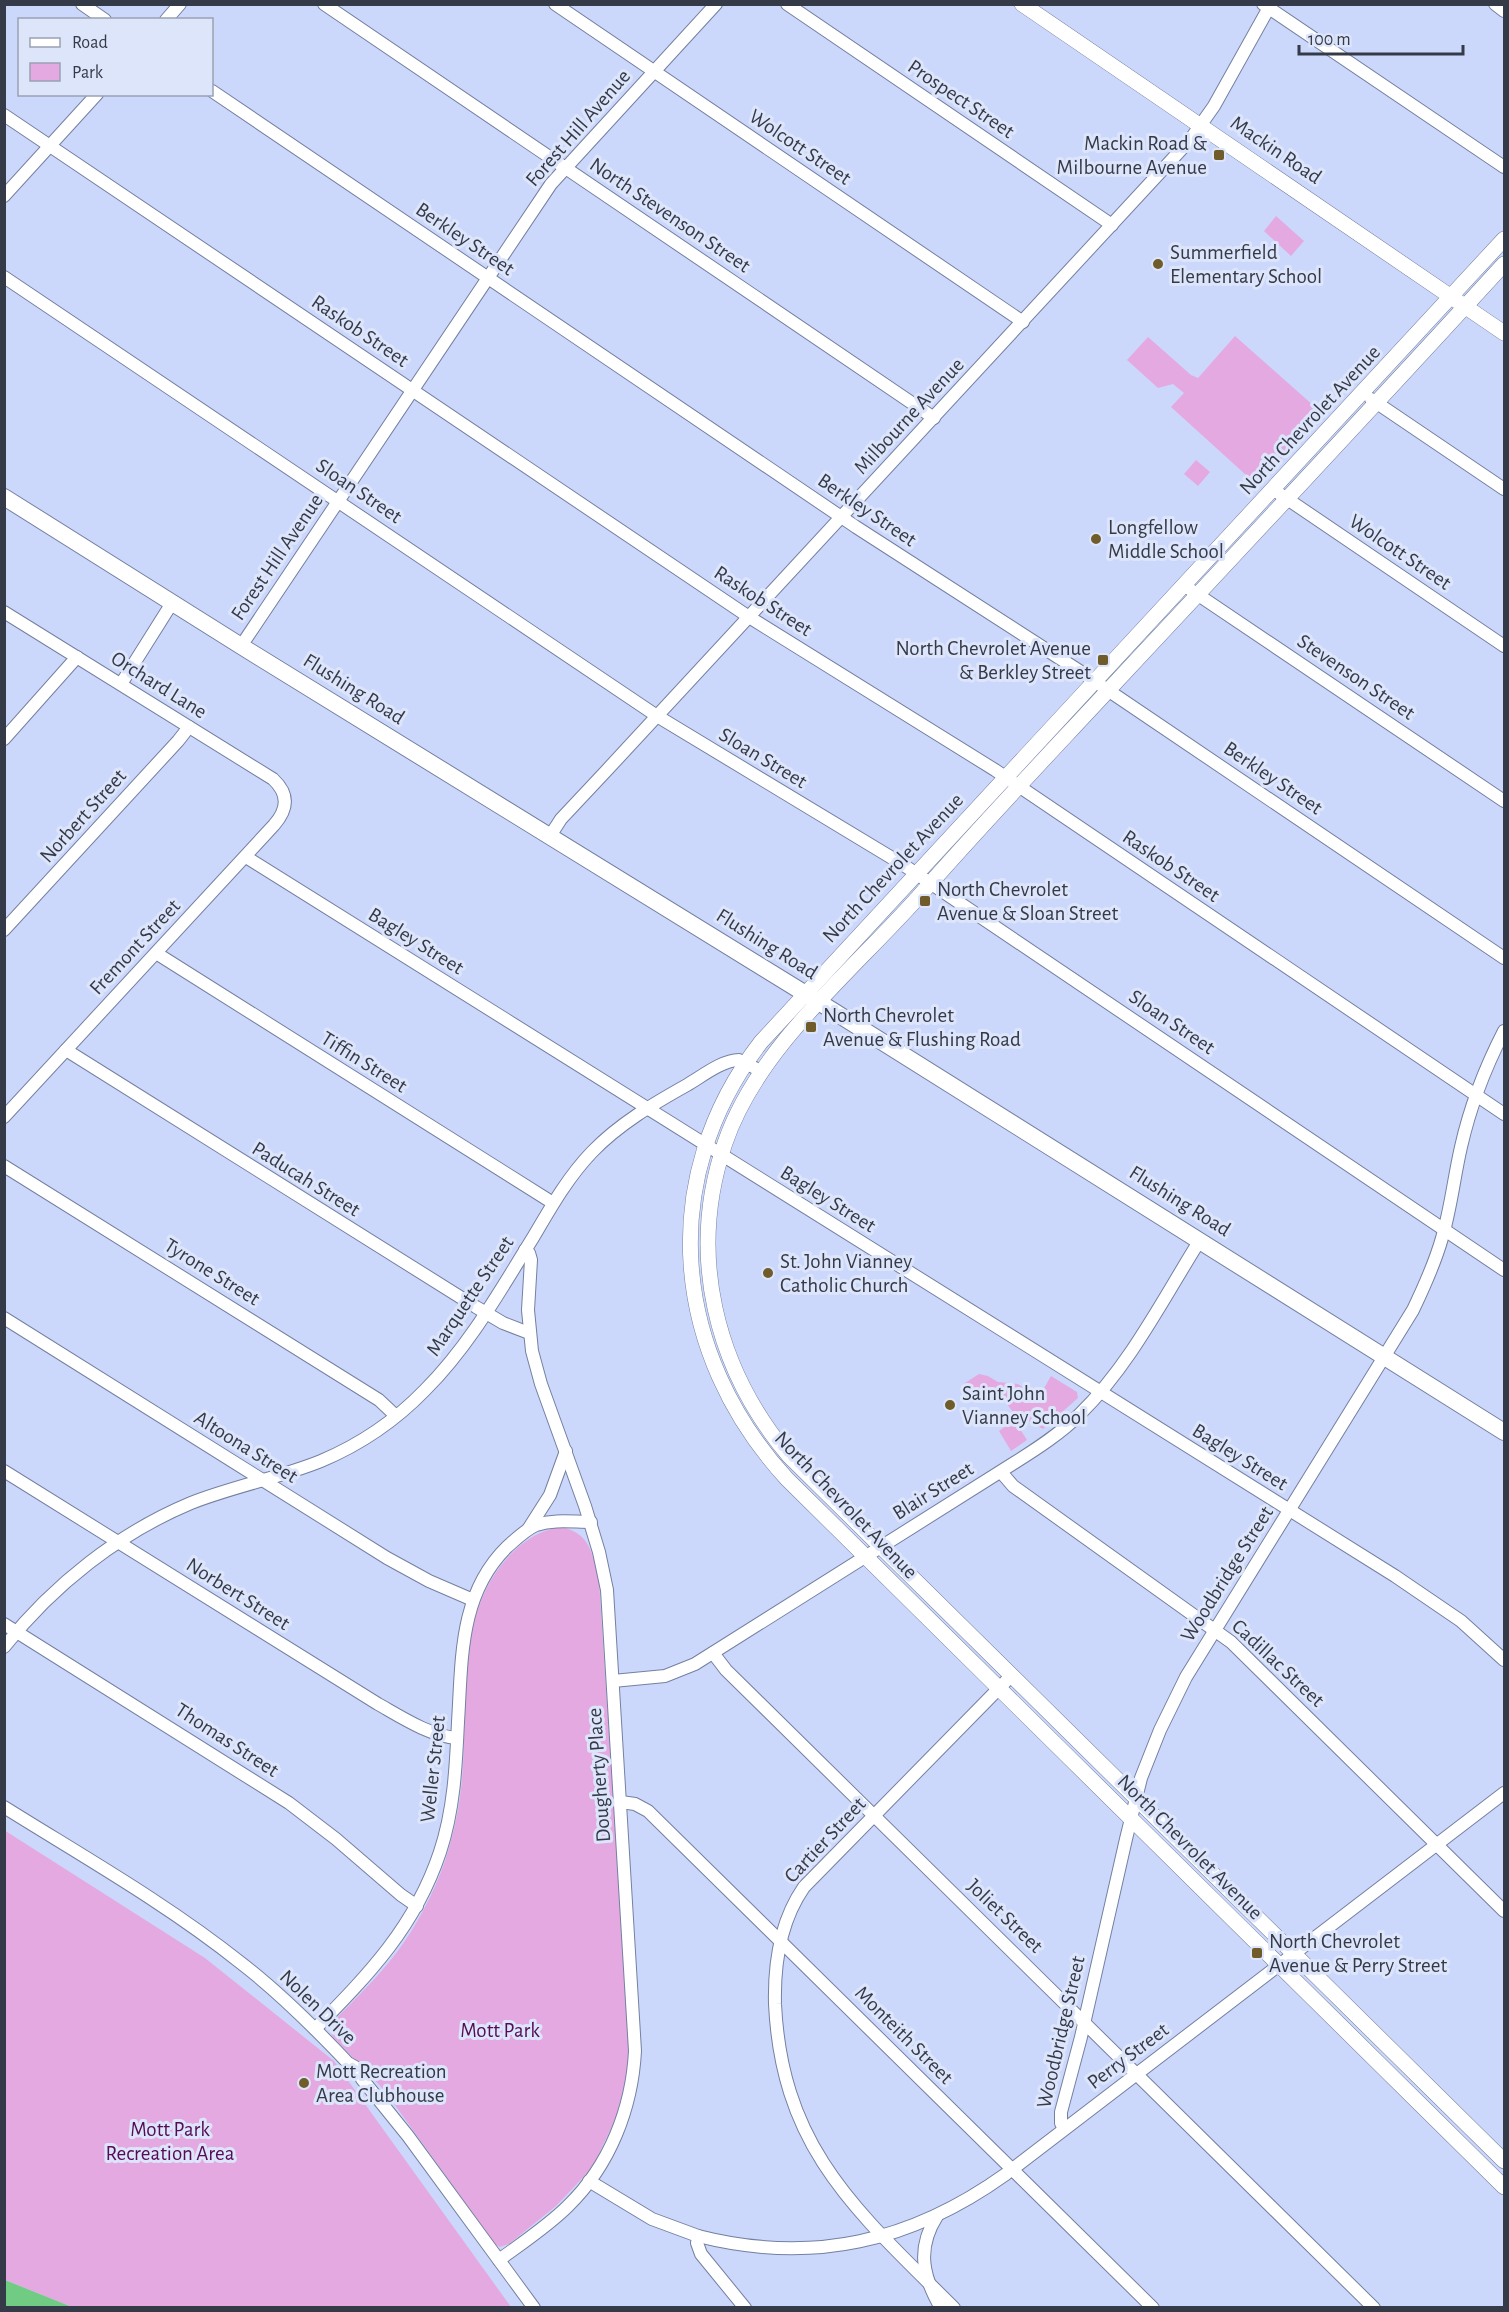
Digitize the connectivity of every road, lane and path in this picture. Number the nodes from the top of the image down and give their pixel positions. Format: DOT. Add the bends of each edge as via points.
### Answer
graph roads {
  1 [pos="82,4"];
  2 [pos="180,4"];
  3 [pos="324,4"];
  4 [pos="555,4"];
  5 [pos="716,4"];
  6 [pos="787,4"];
  7 [pos="1022,4"];
  8 [pos="1495,4"];
  9 [pos="1268,6"];
  10 [pos="1504,11"];
  11 [pos="102,18"];
  12 [pos="168,18"];
  13 [pos="654,72"];
  14 [pos="213,92"];
  15 [pos="95,96"];
  16 [pos="4,115"];
  17 [pos="1202,126"];
  18 [pos="51,146"];
  19 [pos="1504,167"];
  20 [pos="565,168"];
  21 [pos="4,196"];
  22 [pos="1112,225"];
  23 [pos="1504,239"];
  24 [pos="1504,264"];
  25 [pos="4,277"];
  26 [pos="488,278"];
  27 [pos="1452,297"];
  28 [pos="1465,306"];
  29 [pos="1023,322"];
  30 [pos="1504,333"];
  31 [pos="413,390"];
  32 [pos="1369,398"];
  33 [pos="934,418"];
  34 [pos="1504,489"];
  35 [pos="1280,494"];
  36 [pos="4,497"];
  37 [pos="338,501"];
  38 [pos="842,517"];
  39 [pos="1191,590"];
  40 [pos="172,603"];
  41 [pos="4,612"];
  42 [pos="749,617"];
  43 [pos="241,646"];
  44 [pos="1504,646"];
  45 [pos="77,657"];
  46 [pos="121,684"];
  47 [pos="1102,686"];
  48 [pos="657,716"];
  49 [pos="189,727"];
  50 [pos="4,739"];
  51 [pos="1013,782"];
  52 [pos="285,799"];
  53 [pos="1504,801"];
  54 [pos="550,836"];
  55 [pos="246,856"];
  56 [pos="917,874"];
  57 [pos="930,883"];
  58 [pos="4,930"];
  59 [pos="156,953"];
  60 [pos="1504,958"];
  61 [pos="804,993"];
  62 [pos="820,1002"];
  63 [pos="1504,1031"];
  64 [pos="66,1050"];
  65 [pos="746,1062"];
  66 [pos="761,1072"];
  67 [pos="1476,1094"];
  68 [pos="647,1109"];
  69 [pos="1504,1114"];
  70 [pos="4,1117"];
  71 [pos="706,1146"];
  72 [pos="721,1155"];
  73 [pos="4,1166"];
  74 [pos="553,1203"];
  75 [pos="1444,1229"];
  76 [pos="1200,1240"];
  77 [pos="525,1250"];
  78 [pos="1504,1270"];
  79 [pos="485,1313"];
  80 [pos="4,1318"];
  81 [pos="529,1333"];
  82 [pos="1385,1357"];
  83 [pos="737,1377"];
  84 [pos="721,1385"];
  85 [pos="1101,1393"];
  86 [pos="396,1416"];
  87 [pos="1504,1432"];
  88 [pos="566,1451"];
  89 [pos="4,1471"];
  90 [pos="1001,1472"];
  91 [pos="262,1480"];
  92 [pos="1289,1510"];
  93 [pos="591,1522"];
  94 [pos="529,1529"];
  95 [pos="119,1542"];
  96 [pos="881,1547"];
  97 [pos="866,1557"];
  98 [pos="472,1600"];
  99 [pos="4,1624"];
  100 [pos="1215,1630"];
  101 [pos="17,1632"];
  102 [pos="4,1647"];
  103 [pos="713,1653"];
  104 [pos="1504,1660"];
  105 [pos="1012,1675"];
  106 [pos="613,1681"];
  107 [pos="999,1688"];
  108 [pos="457,1738"];
  109 [pos="1504,1793"];
  110 [pos="1136,1798"];
  111 [pos="621,1802"];
  112 [pos="4,1807"];
  113 [pos="874,1815"];
  114 [pos="1131,1818"];
  115 [pos="1437,1845"];
  116 [pos="417,1906"];
  117 [pos="1504,1911"];
  118 [pos="781,1942"];
  119 [pos="1294,1954"];
  120 [pos="1279,1965"];
  121 [pos="1084,2021"];
  122 [pos="315,2029"];
  123 [pos="1137,2073"];
  124 [pos="1437,2095"];
  125 [pos="1424,2107"];
  126 [pos="1064,2129"];
  127 [pos="1504,2162"];
  128 [pos="1012,2169"];
  129 [pos="589,2181"];
  130 [pos="1504,2187"];
  131 [pos="937,2216"];
  132 [pos="698,2236"];
  133 [pos="882,2236"];
  134 [pos="499,2260"];
  135 [pos="926,2280"];
  136 [pos="534,2307"];
  137 [pos="746,2307"];
  138 [pos="941,2307"];
  139 [pos="954,2307"];
  140 [pos="1152,2307"];
  141 [pos="1374,2307"];
  1 -- 11 [label="street"];
  2 -- 12 [label="street"];
  3 -- 20 [label="street, North Stevenson Street"];
  4 -- 13 [label="street, Wolcott Street"];
  5 -- 13 [label="street, Forest Hill Avenue"];
  6 -- 22 [label="street, Prospect Street"];
  7 -- 17 [label="street, Mackin Road"];
  8 -- 10 [label="street"];
  9 -- 17 [label="street, Milbourne Avenue"];
  9 -- 19 [label="street"];
  13 -- 20 [label="street, Forest Hill Avenue"];
  13 -- 29 [label="street, Wolcott Street"];
  14 -- 26 [label="street, Berkley Street"];
  15 -- 18 [label="street"];
  16 -- 18 [label="street, Raskob Street"];
  17 -- 22 [label="street, Milbourne Avenue"];
  17 -- 27 [label="street, Mackin Road"];
  18 -- 21 [label="street"];
  18 -- 31 [label="street, Raskob Street"];
  20 -- 26 [label="street, Forest Hill Avenue"];
  20 -- 33 [label="street, North Stevenson Street"];
  22 -- 29 [label="street, Milbourne Avenue"];
  23 -- 27 [label="street, North Chevrolet Avenue"];
  24 -- 28 [label="street, North Chevrolet Avenue"];
  25 -- 37 [label="street, Sloan Street"];
  26 -- 31 [label="street, Forest Hill Avenue"];
  26 -- 38 [label="street, Berkley Street"];
  27 -- 28 [label="street, Mackin Road"];
  27 -- 32 [label="street, North Chevrolet Avenue"];
  28 -- 30 [label="street, Mackin Road"];
  28 -- 32 [label="street, North Chevrolet Avenue"];
  29 -- 33 [label="street, Milbourne Avenue"];
  31 -- 37 [label="street, Forest Hill Avenue"];
  31 -- 42 [label="street, Raskob Street"];
  32 -- 34 [label="street"];
  32 -- 35 [label="street, North Chevrolet Avenue"];
  33 -- 38 [label="street, Milbourne Avenue"];
  35 -- 39 [label="street, North Chevrolet Avenue"];
  35 -- 44 [label="street, Wolcott Street"];
  36 -- 40 [label="main road, Flushing Road"];
  37 -- 43 [label="street, Forest Hill Avenue"];
  37 -- 48 [label="street, Sloan Street"];
  38 -- 42 [label="street, Milbourne Avenue"];
  38 -- 47 [label="street, Berkley Street"];
  39 -- 47 [label="street, North Chevrolet Avenue"];
  39 -- 53 [label="street, Stevenson Street"];
  40 -- 43 [label="main road, Flushing Road"];
  40 -- 46 [label="street"];
  41 -- 45 [label="street, Orchard Lane"];
  42 -- 48 [label="street, Milbourne Avenue"];
  42 -- 51 [label="street, Raskob Street"];
  43 -- 54 [label="main road, Flushing Road"];
  45 -- 46 [label="street, Orchard Lane"];
  45 -- 50 [label="street"];
  46 -- 49 [label="street, Orchard Lane"];
  47 -- 51 [label="street, North Chevrolet Avenue"];
  47 -- 60 [label="street, Berkley Street"];
  48 -- 54 [label="street, Milbourne Avenue"];
  48 -- 56 [label="street, Sloan Street"];
  49 -- 52 [label="street, Orchard Lane" via="273,779"];
  49 -- 58 [label="street, Norbert Street"];
  51 -- 56 [label="street, North Chevrolet Avenue"];
  51 -- 57 [label="street, North Chevrolet Avenue"];
  51 -- 67 [label="street, Raskob Street"];
  52 -- 55 [label="street, Fremont Street" via="281,816"];
  54 -- 61 [label="main road, Flushing Road"];
  55 -- 59 [label="street, Fremont Street"];
  55 -- 68 [label="street, Bagley Street"];
  56 -- 57 [label="street, Sloan Street"];
  56 -- 61 [label="street, North Chevrolet Avenue"];
  57 -- 62 [label="street, North Chevrolet Avenue"];
  57 -- 75 [label="street, Sloan Street"];
  59 -- 64 [label="street, Fremont Street"];
  59 -- 74 [label="street, Tiffin Street"];
  61 -- 62 [label="main road, Flushing Road"];
  61 -- 65 [label="street, North Chevrolet Avenue"];
  62 -- 66 [label="street, North Chevrolet Avenue"];
  62 -- 76 [label="main road, Flushing Road"];
  63 -- 67 [label="street, Woodbridge Street"];
  64 -- 70 [label="street, Fremont Street"];
  64 -- 79 [label="street, Paducah Street"];
  65 -- 66 [label="street"];
  65 -- 68 [label="street, Marquette Street" via="730,1060"];
  65 -- 71 [label="street, North Chevrolet Avenue"];
  66 -- 72 [label="street, North Chevrolet Avenue"];
  67 -- 69 [label="street, Raskob Street"];
  67 -- 75 [label="street, Woodbridge Street"];
  68 -- 71 [label="street, Bagley Street"];
  68 -- 74 [label="street, Marquette Street" via="593,1150"];
  71 -- 72 [label="street, Bagley Street"];
  71 -- 84 [label="street, North Chevrolet Avenue" via="694,1198 691,1269 700,1325"];
  72 -- 83 [label="street, North Chevrolet Avenue" via="711,1210 709,1266 717,1320"];
  72 -- 85 [label="street, Bagley Street"];
  73 -- 86 [label="street, Tyrone Street" via="379,1400"];
  74 -- 77 [label="street, Marquette Street"];
  75 -- 78 [label="street, Sloan Street"];
  75 -- 82 [label="street, Woodbridge Street" via="1423,1290"];
  76 -- 82 [label="main road, Flushing Road"];
  76 -- 85 [label="street, Blair Street"];
  77 -- 79 [label="street, Marquette Street"];
  77 -- 81 [label="street, Dougherty Place" via="531,1260"];
  79 -- 81 [label="street, Paducah Street"];
  79 -- 86 [label="street, Marquette Street" via="449,1365"];
  80 -- 91 [label="street, Altoona Street"];
  81 -- 88 [label="street, Dougherty Place" via="538,1375"];
  82 -- 87 [label="main road, Flushing Road"];
  82 -- 92 [label="street, Woodbridge Street"];
  83 -- 84 [label="street"];
  83 -- 96 [label="street, North Chevrolet Avenue" via="764,1424 789,1456"];
  84 -- 97 [label="street, North Chevrolet Avenue" via="767,1457"];
  85 -- 90 [label="street, Blair Street" via="1058,1434"];
  85 -- 92 [label="street, Bagley Street"];
  86 -- 91 [label="street, Marquette Street" via="330,1456"];
  88 -- 93 [label="street, Dougherty Place"];
  88 -- 94 [label="street, Weller Street" via="550,1495"];
  89 -- 95 [label="street, Norbert Street"];
  90 -- 96 [label="street, Blair Street"];
  90 -- 100 [label="street, Cadillac Street" via="1013,1486"];
  91 -- 95 [label="street, Marquette Street" via="190,1503"];
  91 -- 98 [label="street, Altoona Street" via="387,1558"];
  92 -- 100 [label="street, Woodbridge Street"];
  92 -- 104 [label="street, Bagley Street" via="1447,1611"];
  93 -- 94 [label="street, Weller Street" via="553,1521"];
  93 -- 106 [label="street, Dougherty Place" via="607,1590"];
  94 -- 98 [label="street, Weller Street" via="493,1563"];
  95 -- 101 [label="street, Marquette Street" via="62,1585"];
  95 -- 108 [label="street, Norbert Street" via="378,1704 435,1733"];
  96 -- 97 [label="street, Blair Street"];
  96 -- 105 [label="street, North Chevrolet Avenue"];
  97 -- 103 [label="street, Blair Street"];
  97 -- 107 [label="street, North Chevrolet Avenue"];
  98 -- 108 [label="street, Weller Street" via="463,1644"];
  99 -- 101 [label="street, Thomas Street"];
  100 -- 110 [label="street, Woodbridge Street" via="1169,1708"];
  100 -- 115 [label="street, Cadillac Street"];
  101 -- 102 [label="street, Marquette Street"];
  101 -- 116 [label="street, Thomas Street" via="282,1798"];
  103 -- 106 [label="street, Blair Street" via="673,1674"];
  103 -- 113 [label="street, Joliet Street"];
  105 -- 107 [label="street, Cartier Street"];
  105 -- 110 [label="street, North Chevrolet Avenue"];
  106 -- 111 [label="street, Dougherty Place"];
  107 -- 113 [label="street, Cartier Street"];
  107 -- 114 [label="street, North Chevrolet Avenue"];
  108 -- 116 [label="street, Weller Street" via="449,1820 437,1862"];
  109 -- 115 [label="street, Perry Street"];
  110 -- 114 [label="street, Woodbridge Street"];
  110 -- 119 [label="street, North Chevrolet Avenue"];
  111 -- 118 [label="street, Monteith Street" via="646,1809"];
  111 -- 129 [label="street, Dougherty Place" via="635,2061 621,2122 608,2153"];
  112 -- 122 [label="street, Nolen Drive" via="204,1934"];
  113 -- 118 [label="street, Cartier Street" via="804,1887 790,1911"];
  113 -- 121 [label="street, Joliet Street"];
  114 -- 120 [label="street, North Chevrolet Avenue"];
  114 -- 121 [label="street, Woodbridge Street"];
  115 -- 117 [label="street, Cadillac Street"];
  115 -- 119 [label="street, Perry Street"];
  116 -- 122 [label="street, Weller Street" via="385,1955"];
  118 -- 128 [label="street, Monteith Street"];
  118 -- 133 [label="street, Cartier Street" via="776,2018 793,2101 827,2171"];
  119 -- 120 [label="street, Perry Street"];
  119 -- 124 [label="street, North Chevrolet Avenue"];
  120 -- 123 [label="street, Perry Street"];
  120 -- 125 [label="street, North Chevrolet Avenue"];
  121 -- 123 [label="street, Joliet Street"];
  121 -- 126 [label="street, Woodbridge Street" via="1061,2112"];
  122 -- 134 [label="street, Nolen Drive" via="357,2068"];
  123 -- 126 [label="street, Perry Street"];
  123 -- 141 [label="street, Joliet Street"];
  124 -- 125 [label="street"];
  124 -- 127 [label="street, North Chevrolet Avenue"];
  125 -- 130 [label="street, North Chevrolet Avenue"];
  126 -- 128 [label="street, Perry Street"];
  128 -- 131 [label="street, Perry Street"];
  128 -- 140 [label="street, Monteith Street"];
  129 -- 132 [label="street, Perry Street" via="652,2219"];
  129 -- 134 [label="street, Dougherty Place" via="567,2207"];
  131 -- 133 [label="street, Perry Street"];
  131 -- 135 [label="street" via="925,2252"];
  132 -- 133 [label="street, Perry Street" via="737,2245 795,2249 845,2245"];
  132 -- 137 [label="street" via="700,2254"];
  133 -- 135 [label="street, Cartier Street"];
  134 -- 136 [label="street, Nolen Drive"];
  135 -- 138 [label="street"];
  135 -- 139 [label="street, Cartier Street"];
}
